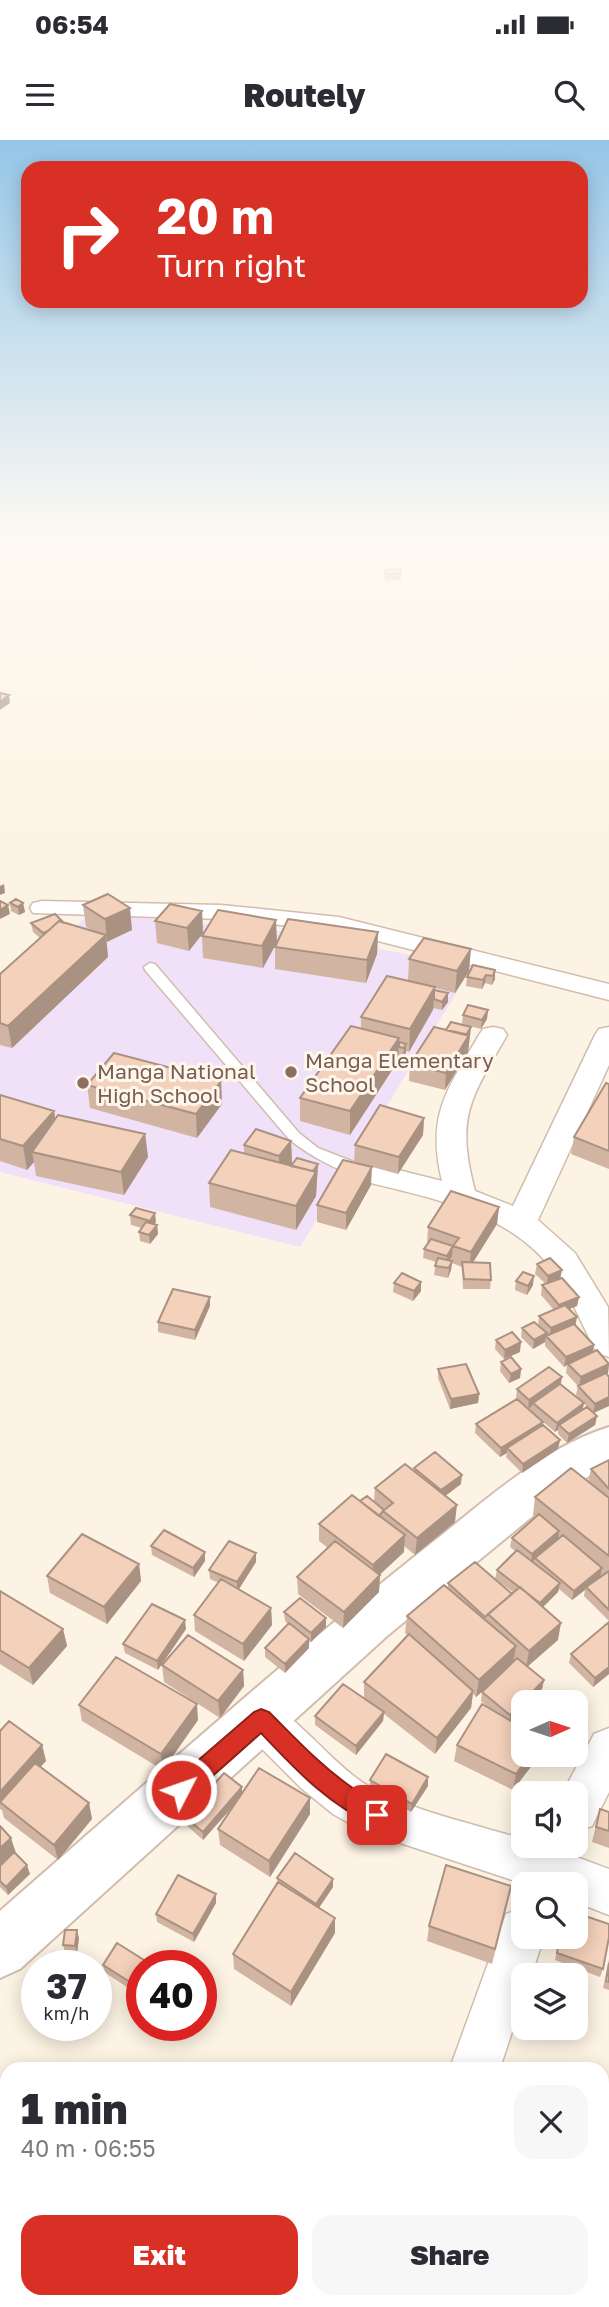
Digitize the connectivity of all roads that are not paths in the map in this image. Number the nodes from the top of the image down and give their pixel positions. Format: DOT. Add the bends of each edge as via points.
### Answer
graph roads {
  1 [pos="42,908"];
  2 [pos="150,967"];
  3 [pos="609,992"];
  4 [pos="493,1035"];
  5 [pos="609,1035"];
  6 [pos="359,1170"];
  7 [pos="461,1199"];
  8 [pos="521,1223"];
  9 [pos="609,1344"];
  10 [pos="609,1444"];
  11 [pos="261,1719"];
  12 [pos="609,1748"];
  13 [pos="588,1788"];
  14 [pos="547,1866"];
  15 [pos="609,1892"];
  16 [pos="0,1949"];
  17 [pos="517,1949"];
  18 [pos="477,2062"];
  1 -- 3 [label="street" via="208,912 338,924"];
  2 -- 6 [label="lane" via="294,1136 313,1151"];
  4 -- 7 [label="street" via="450,1124"];
  5 -- 8 [label="street"];
  6 -- 7 [label="street"];
  7 -- 8 [label="street"];
  8 -- 9 [label="street" via="556,1252 575,1278"];
  10 -- 11 [label="street" via="590,1452 498,1517 370,1621"];
  11 -- 14 [label="street" via="316,1774 377,1815"];
  11 -- 16 [label="street"];
  12 -- 13 [label="street"];
  14 -- 15 [label="street"];
  17 -- 18 [label="street"];
}
